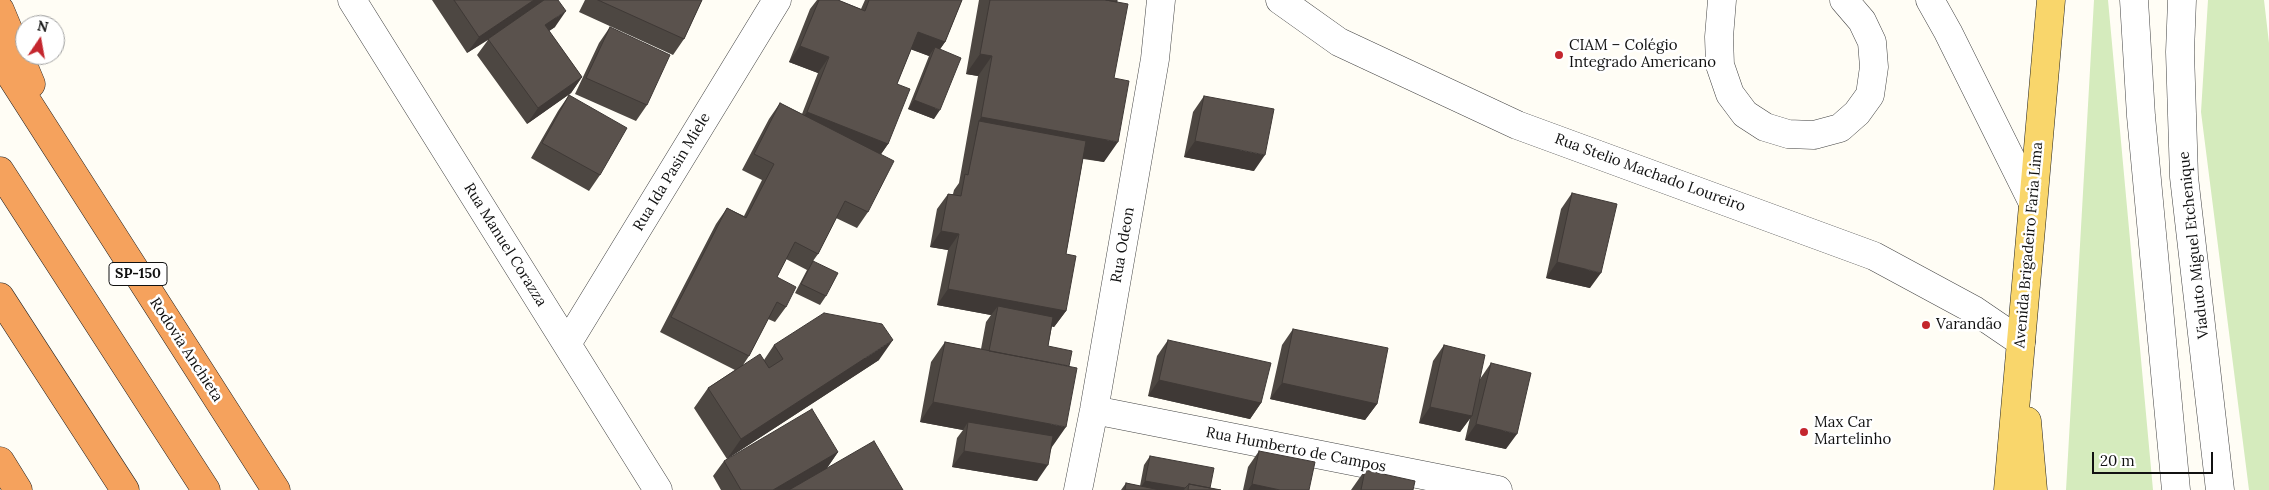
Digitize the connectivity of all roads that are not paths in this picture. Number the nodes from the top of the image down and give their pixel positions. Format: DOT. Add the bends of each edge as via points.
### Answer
graph roads {
  1 [pos="352,0"];
  2 [pos="776,0"];
  3 [pos="1161,0"];
  4 [pos="1280,0"];
  5 [pos="1722,0"];
  6 [pos="1844,0"];
  7 [pos="1930,0"];
  8 [pos="1951,0"];
  9 [pos="2051,0"];
  10 [pos="2134,0"];
  11 [pos="2182,0"];
  12 [pos="0,10"];
  13 [pos="1948,32"];
  14 [pos="0,59"];
  15 [pos="57,148"];
  16 [pos="0,171"];
  17 [pos="2032,201"];
  18 [pos="0,297"];
  19 [pos="2021,342"];
  20 [pos="567,344"];
  21 [pos="1094,410"];
  22 [pos="0,461"];
  23 [pos="18,490"];
  24 [pos="125,490"];
  25 [pos="206,490"];
  26 [pos="276,490"];
  27 [pos="658,490"];
  28 [pos="1078,490"];
  29 [pos="1498,490"];
  30 [pos="2008,490"];
  31 [pos="2032,490"];
  32 [pos="2176,490"];
  33 [pos="2220,490"];
  1 -- 20 [label="street, Rua Manuel Corazza"];
  2 -- 20 [label="street, Rua Ida Pasin Miele"];
  3 -- 21 [label="street, Rua Odeon" via="1155,59"];
  4 -- 19 [label="street, Rua Stelio Machado Loureiro" via="1339,42 1517,125 1874,256 1974,310"];
  5 -- 6 [label="street" via="1720,66 1730,94 1745,114 1765,128 1788,134 1814,135 1840,128 1870,96 1874,67 1872,42 1862,21"];
  7 -- 13 [label="street"];
  8 -- 13 [label="street"];
  9 -- 17 [label="main road, Avenida Brigadeiro Faria Lima"];
  10 -- 32 [label="street" via="2141,116"];
  11 -- 33 [label="street, Viaduto Miguel Etchenique" via="2180,52 2184,177"];
  12 -- 15 [label="highway"];
  13 -- 17 [label="street"];
  14 -- 15 [label="highway, Rodovia Anchieta / SP-150"];
  15 -- 26 [label="highway, Rodovia Anchieta / SP-150"];
  16 -- 25 [label="highway"];
  17 -- 19 [label="main road, Avenida Brigadeiro Faria Lima"];
  18 -- 24 [label="highway"];
  19 -- 30 [label="main road, Avenida Brigadeiro Faria Lima"];
  19 -- 31 [label="main road"];
  20 -- 27 [label="street, Rua Manuel Corazza"];
  21 -- 28 [label="street, Rua Odeon"];
  21 -- 29 [label="street, Rua Humberto de Campos"];
  22 -- 23 [label="highway"];
}
